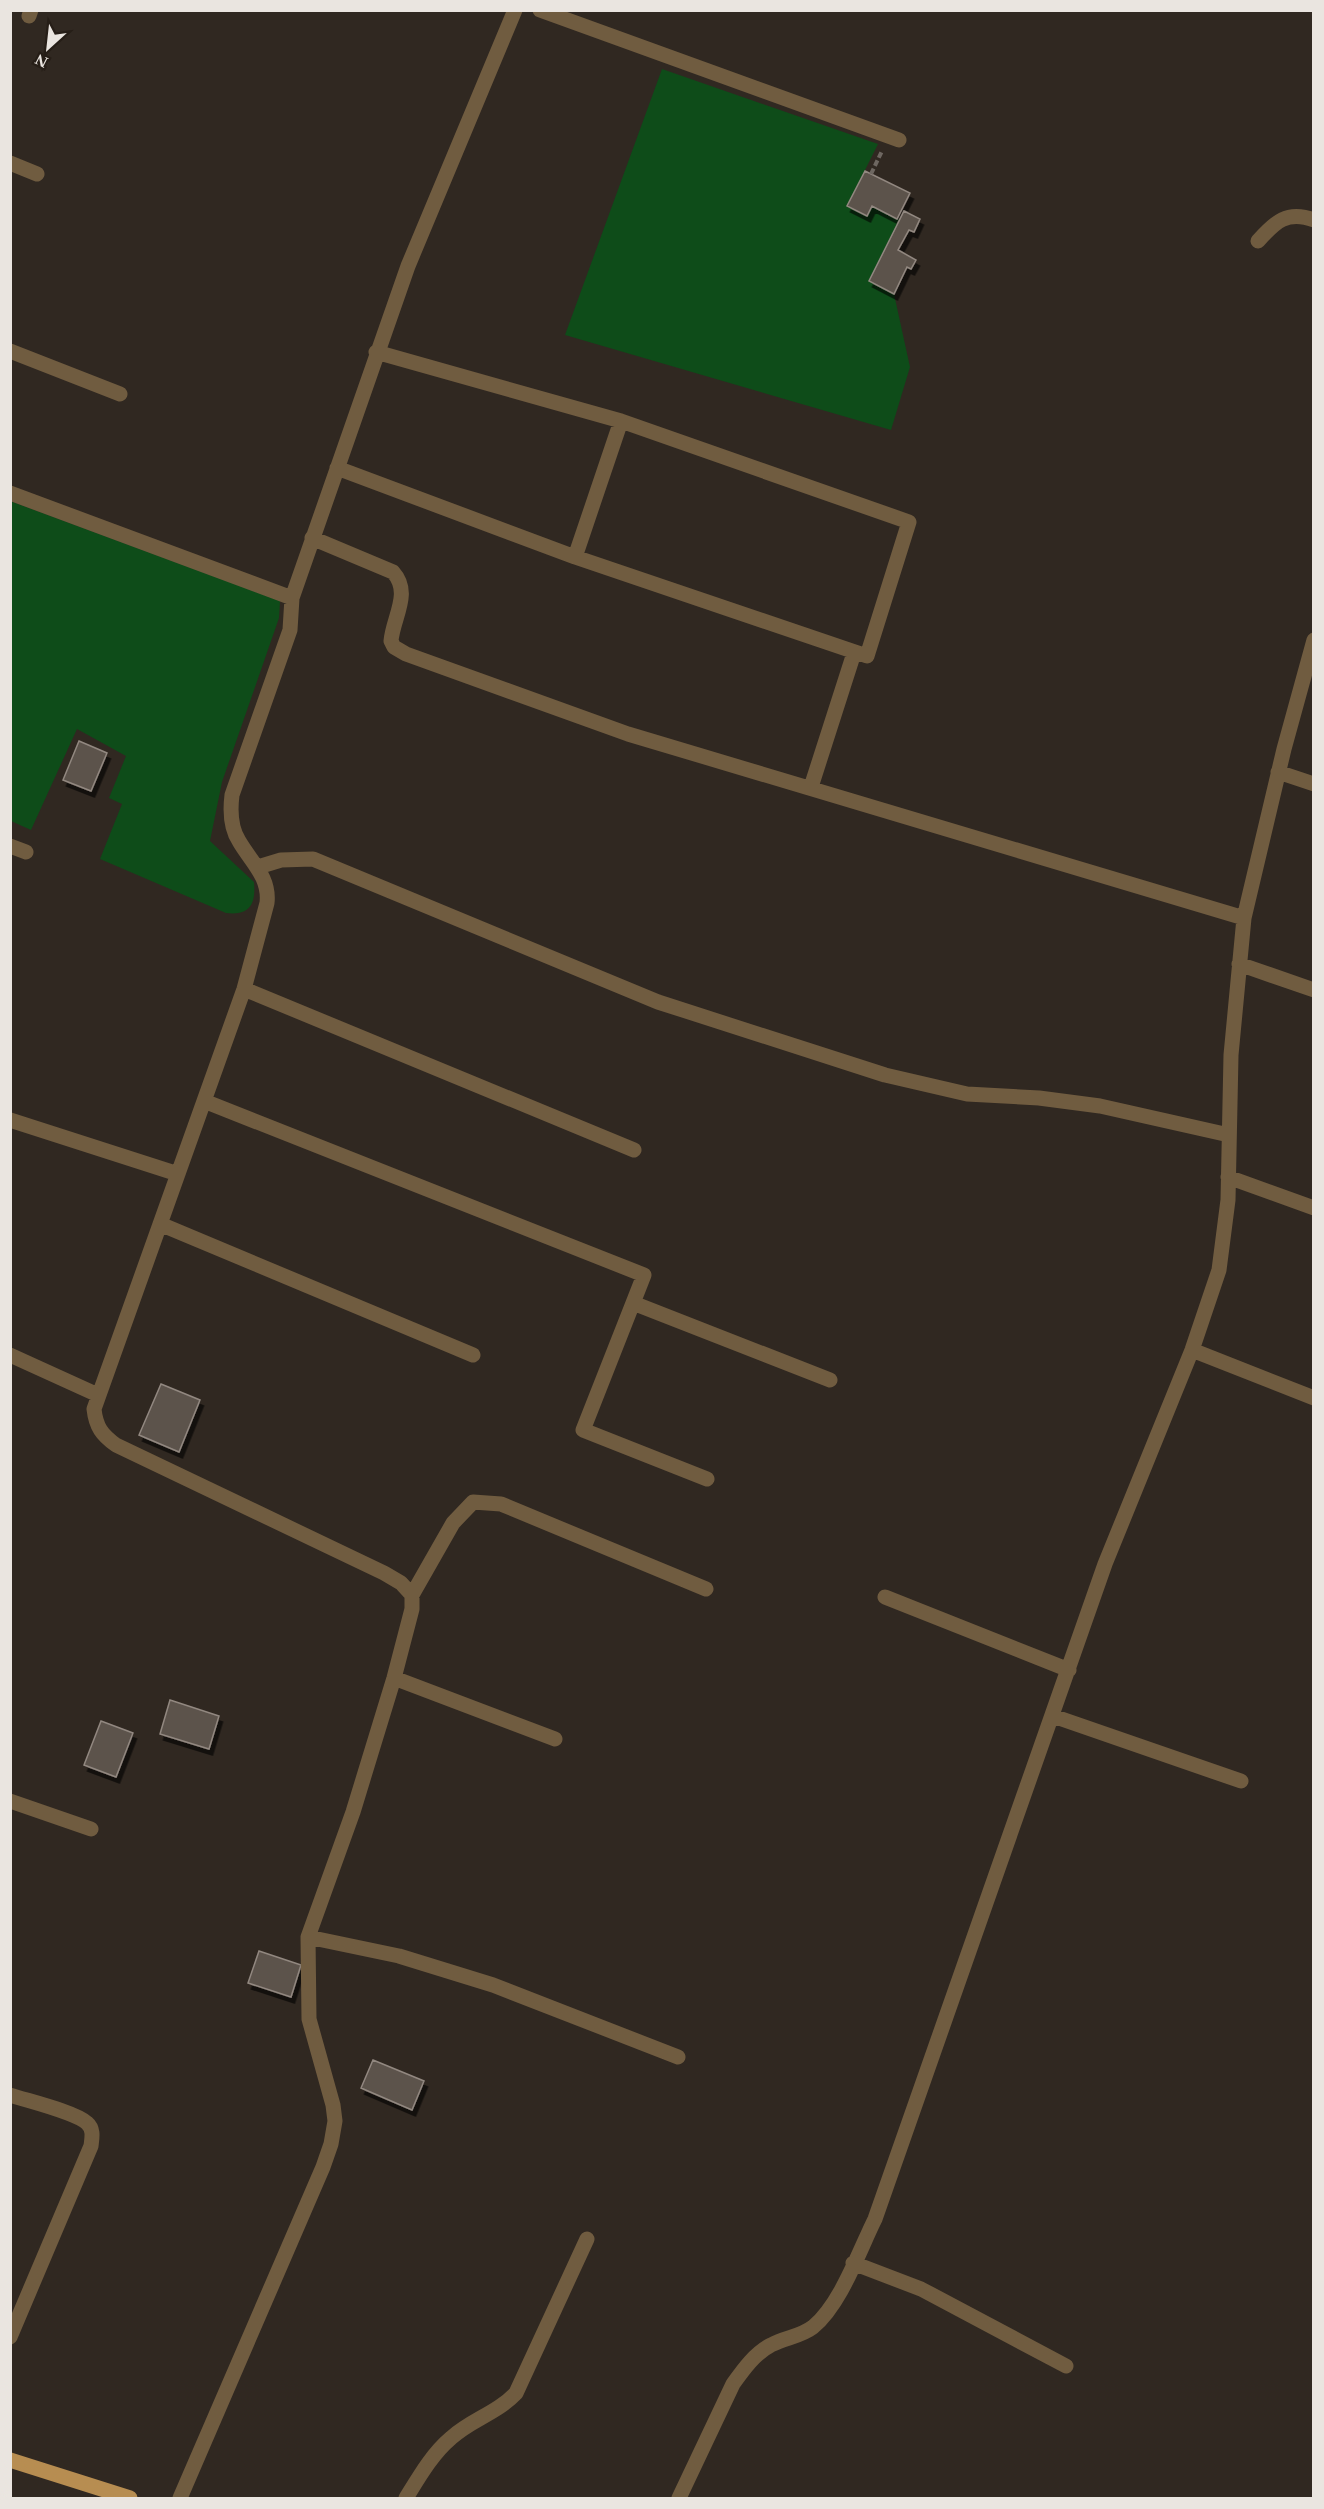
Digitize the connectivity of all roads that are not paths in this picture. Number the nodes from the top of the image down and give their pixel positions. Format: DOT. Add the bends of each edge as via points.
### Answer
graph roads {
  1 [pos="515,10"];
  2 [pos="540,10"];
  3 [pos="894,138"];
  4 [pos="10,164"];
  5 [pos="37,174"];
  6 [pos="1314,220"];
  7 [pos="1258,241"];
  8 [pos="10,351"];
  9 [pos="376,352"];
  10 [pos="120,394"];
  11 [pos="621,421"];
  12 [pos="337,468"];
  13 [pos="10,493"];
  14 [pos="312,538"];
  15 [pos="575,557"];
  16 [pos="292,598"];
  17 [pos="1314,640"];
  18 [pos="854,653"];
  19 [pos="1308,677"];
  20 [pos="1278,772"];
  21 [pos="1314,784"];
  22 [pos="811,787"];
  23 [pos="10,846"];
  24 [pos="26,852"];
  25 [pos="258,867"];
  26 [pos="1244,918"];
  27 [pos="1239,964"];
  28 [pos="244,988"];
  29 [pos="1314,990"];
  30 [pos="204,1101"];
  31 [pos="10,1120"];
  32 [pos="1229,1135"];
  33 [pos="634,1150"];
  34 [pos="178,1174"];
  35 [pos="1228,1177"];
  36 [pos="1314,1208"];
  37 [pos="160,1224"];
  38 [pos="633,1303"];
  39 [pos="1192,1350"];
  40 [pos="10,1355"];
  41 [pos="473,1355"];
  42 [pos="830,1380"];
  43 [pos="99,1395"];
  44 [pos="1314,1398"];
  45 [pos="707,1479"];
  46 [pos="706,1589"];
  47 [pos="412,1594"];
  48 [pos="885,1597"];
  49 [pos="1069,1670"];
  50 [pos="394,1678"];
  51 [pos="1053,1716"];
  52 [pos="555,1740"];
  53 [pos="1241,1781"];
  54 [pos="10,1801"];
  55 [pos="91,1829"];
  56 [pos="308,1937"];
  57 [pos="678,2057"];
  58 [pos="10,2095"];
  59 [pos="587,2239"];
  60 [pos="854,2263"];
  61 [pos="10,2337"];
  62 [pos="1066,2366"];
  63 [pos="10,2460"];
  64 [pos="130,2499"];
  65 [pos="180,2499"];
  66 [pos="406,2499"];
  67 [pos="679,2499"];
  1 -- 9 [label="street"];
  2 -- 3 [label="street"];
  4 -- 5 [label="street"];
  6 -- 7 [label="street" via="1293,217 1276,221"];
  8 -- 10 [label="street"];
  9 -- 11 [label="street"];
  9 -- 12 [label="street"];
  11 -- 15 [label="street"];
  11 -- 18 [label="street" via="909,522 867,656"];
  12 -- 14 [label="street"];
  12 -- 15 [label="street"];
  13 -- 16 [label="street"];
  14 -- 16 [label="street"];
  14 -- 22 [label="street" via="393,572 398,578 402,595 391,641 406,654 628,734"];
  15 -- 18 [label="street"];
  16 -- 25 [label="street" via="290,630 236,783 231,809 238,839"];
  17 -- 19 [label="street"];
  18 -- 22 [label="street"];
  19 -- 20 [label="street"];
  20 -- 21 [label="street"];
  20 -- 26 [label="street"];
  22 -- 26 [label="street"];
  23 -- 24 [label="street"];
  25 -- 28 [label="street" via="268,894"];
  25 -- 32 [label="street" via="281,860 314,859 658,1002 885,1075 967,1094 1100,1106"];
  26 -- 27 [label="street"];
  27 -- 29 [label="street"];
  27 -- 32 [label="street"];
  28 -- 30 [label="street"];
  28 -- 33 [label="street"];
  30 -- 34 [label="street"];
  30 -- 38 [label="street" via="644,1275"];
  31 -- 34 [label="street"];
  32 -- 35 [label="street"];
  34 -- 37 [label="street"];
  35 -- 36 [label="street"];
  35 -- 39 [label="street" via="1219,1270"];
  37 -- 41 [label="street"];
  37 -- 43 [label="street"];
  38 -- 42 [label="street"];
  38 -- 45 [label="street" via="583,1430"];
  39 -- 44 [label="street"];
  39 -- 49 [label="street" via="1105,1564"];
  40 -- 43 [label="street"];
  43 -- 47 [label="street" via="95,1422 99,1431 116,1445 384,1573"];
  46 -- 47 [label="street" via="501,1504 473,1502 453,1523"];
  47 -- 50 [label="street" via="412,1609"];
  48 -- 49 [label="street"];
  49 -- 51 [label="street"];
  50 -- 52 [label="street"];
  50 -- 56 [label="street" via="353,1812"];
  51 -- 53 [label="street"];
  51 -- 60 [label="street" via="874,2219"];
  54 -- 55 [label="street"];
  56 -- 57 [label="street" via="399,1956 493,1985"];
  56 -- 65 [label="street" via="309,2019 333,2105 331,2144"];
  58 -- 61 [label="street" via="77,2118 93,2132 91,2146"];
  59 -- 66 [label="street" via="516,2393 503,2407 450,2438 424,2468"];
  60 -- 62 [label="street" via="921,2289"];
  60 -- 67 [label="street" via="826,2313 814,2326 798,2337 772,2344 745,2367 733,2384"];
  63 -- 64 [label="main road"];
}
